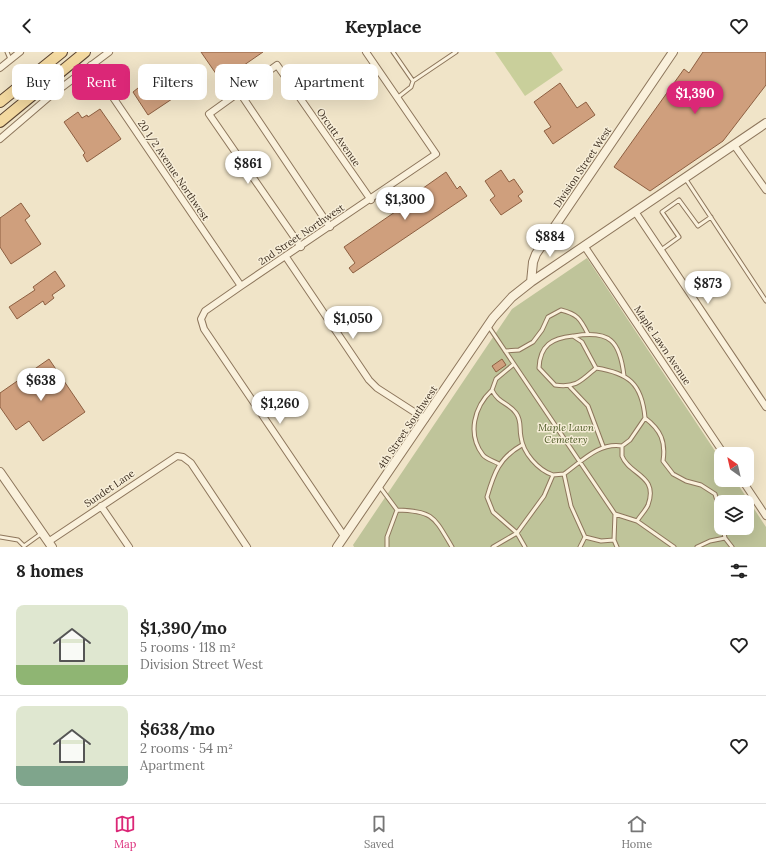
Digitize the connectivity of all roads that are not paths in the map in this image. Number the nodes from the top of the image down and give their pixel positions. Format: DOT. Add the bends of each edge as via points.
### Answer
graph roads {
  1 [pos="7,52"];
  2 [pos="20,52"];
  3 [pos="62,52"];
  4 [pos="85,52"];
  5 [pos="108,52"];
  6 [pos="393,52"];
  7 [pos="456,52"];
  8 [pos="673,52"];
  9 [pos="368,53"];
  10 [pos="10,60"];
  11 [pos="92,64"];
  12 [pos="0,68"];
  13 [pos="273,68"];
  14 [pos="72,80"];
  15 [pos="413,81"];
  16 [pos="397,98"];
  17 [pos="115,100"];
  18 [pos="230,100"];
  19 [pos="245,100"];
  20 [pos="0,102"];
  21 [pos="0,122"];
  22 [pos="766,123"];
  23 [pos="0,139"];
  24 [pos="734,144"];
  25 [pos="685,178"];
  26 [pos="766,190"];
  27 [pos="371,200"];
  28 [pos="636,213"];
  29 [pos="710,217"];
  30 [pos="330,227"];
  31 [pos="301,246"];
  32 [pos="585,247"];
  33 [pos="661,250"];
  34 [pos="286,257"];
  35 [pos="531,282"];
  36 [pos="241,286"];
  37 [pos="766,301"];
  38 [pos="490,322"];
  39 [pos="588,334"];
  40 [pos="573,336"];
  41 [pos="505,351"];
  42 [pos="514,364"];
  43 [pos="596,368"];
  44 [pos="624,376"];
  45 [pos="570,387"];
  46 [pos="492,390"];
  47 [pos="766,406"];
  48 [pos="645,418"];
  49 [pos="425,419"];
  50 [pos="522,446"];
  51 [pos="604,446"];
  52 [pos="622,446"];
  53 [pos="719,447"];
  54 [pos="581,462"];
  55 [pos="499,464"];
  56 [pos="564,474"];
  57 [pos="553,475"];
  58 [pos="1,476"];
  59 [pos="379,485"];
  60 [pos="747,487"];
  61 [pos="715,495"];
  62 [pos="101,506"];
  63 [pos="397,510"];
  64 [pos="615,514"];
  65 [pos="766,516"];
  66 [pos="636,521"];
  67 [pos="517,532"];
  68 [pos="42,533"];
  69 [pos="724,535"];
  70 [pos="344,536"];
  71 [pos="0,537"];
  72 [pos="585,537"];
  73 [pos="725,538"];
  74 [pos="614,540"];
  75 [pos="50,544"];
  76 [pos="129,547"];
  77 [pos="246,547"];
  78 [pos="337,547"];
  79 [pos="387,547"];
  80 [pos="452,547"];
  81 [pos="493,547"];
  82 [pos="525,547"];
  83 [pos="580,547"];
  84 [pos="617,547"];
  85 [pos="674,547"];
  86 [pos="697,547"];
  87 [pos="732,547"];
  1 -- 10 [label="lane"];
  2 -- 10 [label="street"];
  3 -- 20 [label="main road"];
  4 -- 21 [label="main road"];
  5 -- 11 [label="street"];
  6 -- 15 [label="lane"];
  7 -- 15 [label="lane"];
  8 -- 35 [label="street, Division Street West" via="536,254"];
  9 -- 16 [label="street"];
  10 -- 12 [label="street"];
  13 -- 27 [label="street, Orcutt Avenue" via="277,65"];
  14 -- 23 [label="street"];
  15 -- 16 [label="lane" via="411,87"];
  16 -- 27 [label="street, 2nd Street Northwest" via="436,154"];
  17 -- 36 [label="street, 20 1/2 Avenue Northwest"];
  18 -- 31 [label="street" via="209,114"];
  19 -- 30 [label="street"];
  22 -- 24 [label="street"];
  24 -- 25 [label="street"];
  24 -- 26 [label="street"];
  25 -- 28 [label="street"];
  25 -- 29 [label="lane"];
  27 -- 30 [label="street, 2nd Street Northwest"];
  28 -- 32 [label="street"];
  28 -- 33 [label="street"];
  29 -- 33 [label="lane" via="698,226 679,200 662,212 680,237"];
  29 -- 37 [label="lane"];
  30 -- 31 [label="street, 2nd Street Northwest"];
  31 -- 34 [label="street, 2nd Street Northwest"];
  32 -- 35 [label="street"];
  32 -- 53 [label="street, Maple Lawn Avenue"];
  33 -- 47 [label="street"];
  34 -- 36 [label="street, 2nd Street Northwest"];
  34 -- 49 [label="street" via="370,380 377,388"];
  35 -- 38 [label="street, 4th Street Southwest" via="512,297"];
  36 -- 70 [label="street, 2nd Street Northwest" via="205,311 201,319 204,329"];
  38 -- 41 [label="lane"];
  38 -- 49 [label="street, 4th Street Southwest"];
  39 -- 40 [label="lane"];
  39 -- 41 [label="lane" via="582,321 573,313 560,310 548,317 533,342 519,350"];
  39 -- 44 [label="lane" via="602,334 614,342 622,357"];
  40 -- 43 [label="lane" via="582,342"];
  40 -- 45 [label="lane" via="559,337 548,343 540,357 540,368 546,377 555,386"];
  41 -- 42 [label="lane"];
  42 -- 46 [label="lane" via="496,379"];
  42 -- 54 [label="lane"];
  43 -- 44 [label="lane" via="615,371"];
  43 -- 45 [label="lane"];
  44 -- 48 [label="lane" via="638,392 644,406"];
  45 -- 51 [label="lane" via="588,406"];
  46 -- 50 [label="lane" via="496,399 507,404 516,413 521,423"];
  46 -- 55 [label="lane" via="482,399 473,423 475,441 483,456"];
  48 -- 52 [label="lane" via="630,440"];
  48 -- 61 [label="lane" via="655,425 662,437 663,461 673,474"];
  49 -- 59 [label="street, 4th Street Southwest"];
  50 -- 55 [label="lane" via="511,452"];
  50 -- 57 [label="lane" via="545,472"];
  51 -- 52 [label="lane"];
  51 -- 54 [label="lane"];
  52 -- 66 [label="lane" via="622,456 644,477 650,488 648,506"];
  54 -- 56 [label="lane"];
  54 -- 64 [label="lane"];
  55 -- 67 [label="lane" via="486,497 493,512"];
  56 -- 57 [label="lane"];
  56 -- 72 [label="lane" via="571,506"];
  57 -- 67 [label="lane" via="544,496"];
  58 -- 68 [label="street"];
  59 -- 63 [label="lane"];
  59 -- 70 [label="street, 4th Street Southwest"];
  60 -- 65 [label="street"];
  62 -- 75 [label="street, Sundet Lane"];
  62 -- 76 [label="street"];
  62 -- 77 [label="street, Sundet Lane" via="170,459 176,456 183,457 191,463"];
  63 -- 79 [label="lane" via="386,536"];
  63 -- 80 [label="lane" via="423,512 431,516"];
  64 -- 66 [label="lane"];
  64 -- 74 [label="lane"];
  66 -- 85 [label="lane"];
  67 -- 81 [label="lane"];
  67 -- 82 [label="lane"];
  68 -- 71 [label="lane" via="24,546 18,540"];
  68 -- 75 [label="street"];
  69 -- 73 [label="lane"];
  70 -- 78 [label="street, 4th Street Southwest"];
  72 -- 74 [label="lane" via="601,541"];
  72 -- 83 [label="lane"];
  73 -- 86 [label="lane"];
  73 -- 87 [label="lane"];
  74 -- 84 [label="lane"];
}
